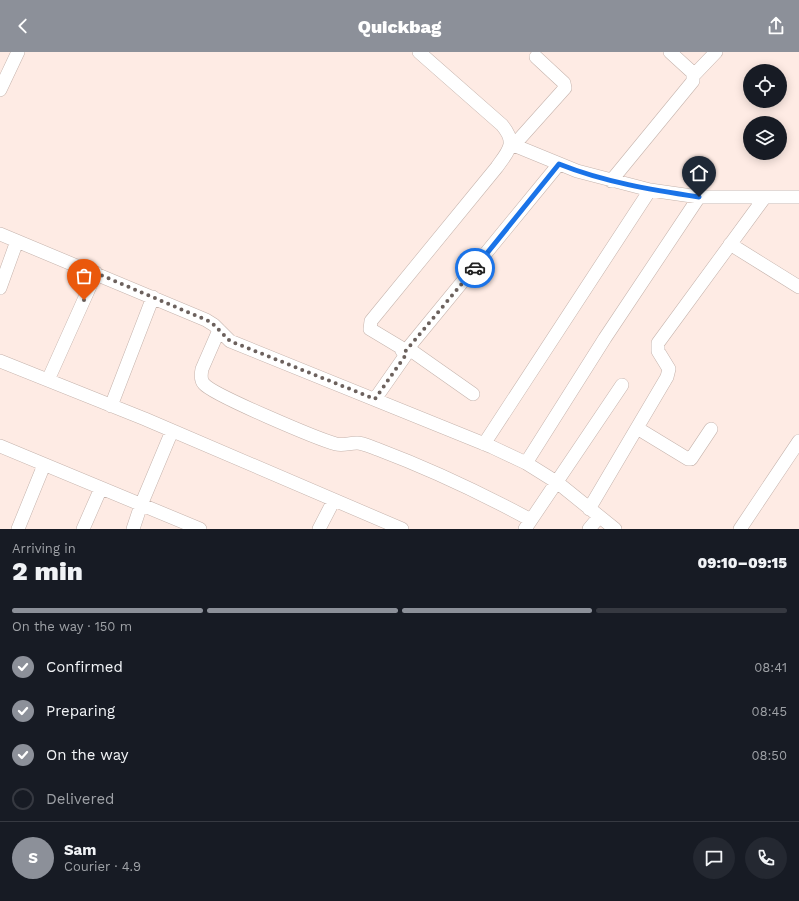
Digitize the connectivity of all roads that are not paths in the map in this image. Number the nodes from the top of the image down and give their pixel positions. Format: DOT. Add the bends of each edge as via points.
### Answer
graph roads {
  1 [pos="18,52"];
  2 [pos="419,52"];
  3 [pos="670,52"];
  4 [pos="716,52"];
  5 [pos="536,57"];
  6 [pos="694,75"];
  7 [pos="0,90"];
  8 [pos="513,144"];
  9 [pos="559,164"];
  10 [pos="611,180"];
  11 [pos="650,190"];
  12 [pos="699,197"];
  13 [pos="765,197"];
  14 [pos="799,197"];
  15 [pos="0,234"];
  16 [pos="17,241"];
  17 [pos="730,244"];
  18 [pos="96,273"];
  19 [pos="799,287"];
  20 [pos="0,288"];
  21 [pos="153,297"];
  22 [pos="219,330"];
  23 [pos="407,351"];
  24 [pos="0,361"];
  25 [pos="48,380"];
  26 [pos="622,385"];
  27 [pos="473,394"];
  28 [pos="375,399"];
  29 [pos="111,406"];
  30 [pos="637,428"];
  31 [pos="711,429"];
  32 [pos="172,431"];
  33 [pos="799,441"];
  34 [pos="484,444"];
  35 [pos="0,446"];
  36 [pos="526,463"];
  37 [pos="44,465"];
  38 [pos="558,483"];
  39 [pos="101,488"];
  40 [pos="334,500"];
  41 [pos="141,505"];
  42 [pos="594,513"];
  43 [pos="528,525"];
  44 [pos="18,529"];
  45 [pos="83,529"];
  46 [pos="134,529"];
  47 [pos="200,529"];
  48 [pos="319,529"];
  49 [pos="402,529"];
  50 [pos="589,529"];
  51 [pos="616,529"];
  52 [pos="740,529"];
  1 -- 7 [label="street"];
  2 -- 8 [label="street" via="502,125 509,133"];
  3 -- 6 [label="street"];
  4 -- 6 [label="street"];
  5 -- 8 [label="street" via="564,83 565,88"];
  6 -- 10 [label="street" via="692,81"];
  8 -- 9 [label="street"];
  8 -- 23 [label="street" via="497,167 370,321 371,330"];
  9 -- 10 [label="street"];
  9 -- 23 [label="street"];
  10 -- 11 [label="street"];
  11 -- 12 [label="street"];
  11 -- 34 [label="street"];
  12 -- 13 [label="street"];
  12 -- 36 [label="street"];
  13 -- 14 [label="street"];
  13 -- 17 [label="street"];
  15 -- 16 [label="street"];
  16 -- 18 [label="street"];
  16 -- 20 [label="street"];
  17 -- 19 [label="street"];
  17 -- 30 [label="street" via="658,343 658,352 668,366 668,374"];
  18 -- 21 [label="street"];
  18 -- 25 [label="street"];
  21 -- 22 [label="street" via="211,322"];
  21 -- 29 [label="street"];
  22 -- 28 [label="street" via="230,341"];
  22 -- 43 [label="street" via="202,369 203,383 208,387 317,438 340,444 359,443 470,488"];
  23 -- 27 [label="street"];
  23 -- 28 [label="street"];
  24 -- 25 [label="street"];
  25 -- 29 [label="street"];
  26 -- 38 [label="street"];
  28 -- 34 [label="street"];
  29 -- 32 [label="street"];
  30 -- 31 [label="street" via="688,459 691,459"];
  30 -- 42 [label="street"];
  32 -- 40 [label="street"];
  32 -- 41 [label="street"];
  33 -- 52 [label="street"];
  34 -- 36 [label="street"];
  35 -- 37 [label="street"];
  36 -- 38 [label="street"];
  37 -- 39 [label="street"];
  37 -- 44 [label="street"];
  38 -- 42 [label="street"];
  38 -- 43 [label="street"];
  39 -- 41 [label="street"];
  39 -- 45 [label="street"];
  40 -- 48 [label="street"];
  40 -- 49 [label="street"];
  41 -- 46 [label="street"];
  41 -- 47 [label="street"];
  42 -- 50 [label="street"];
  42 -- 51 [label="street"];
}
